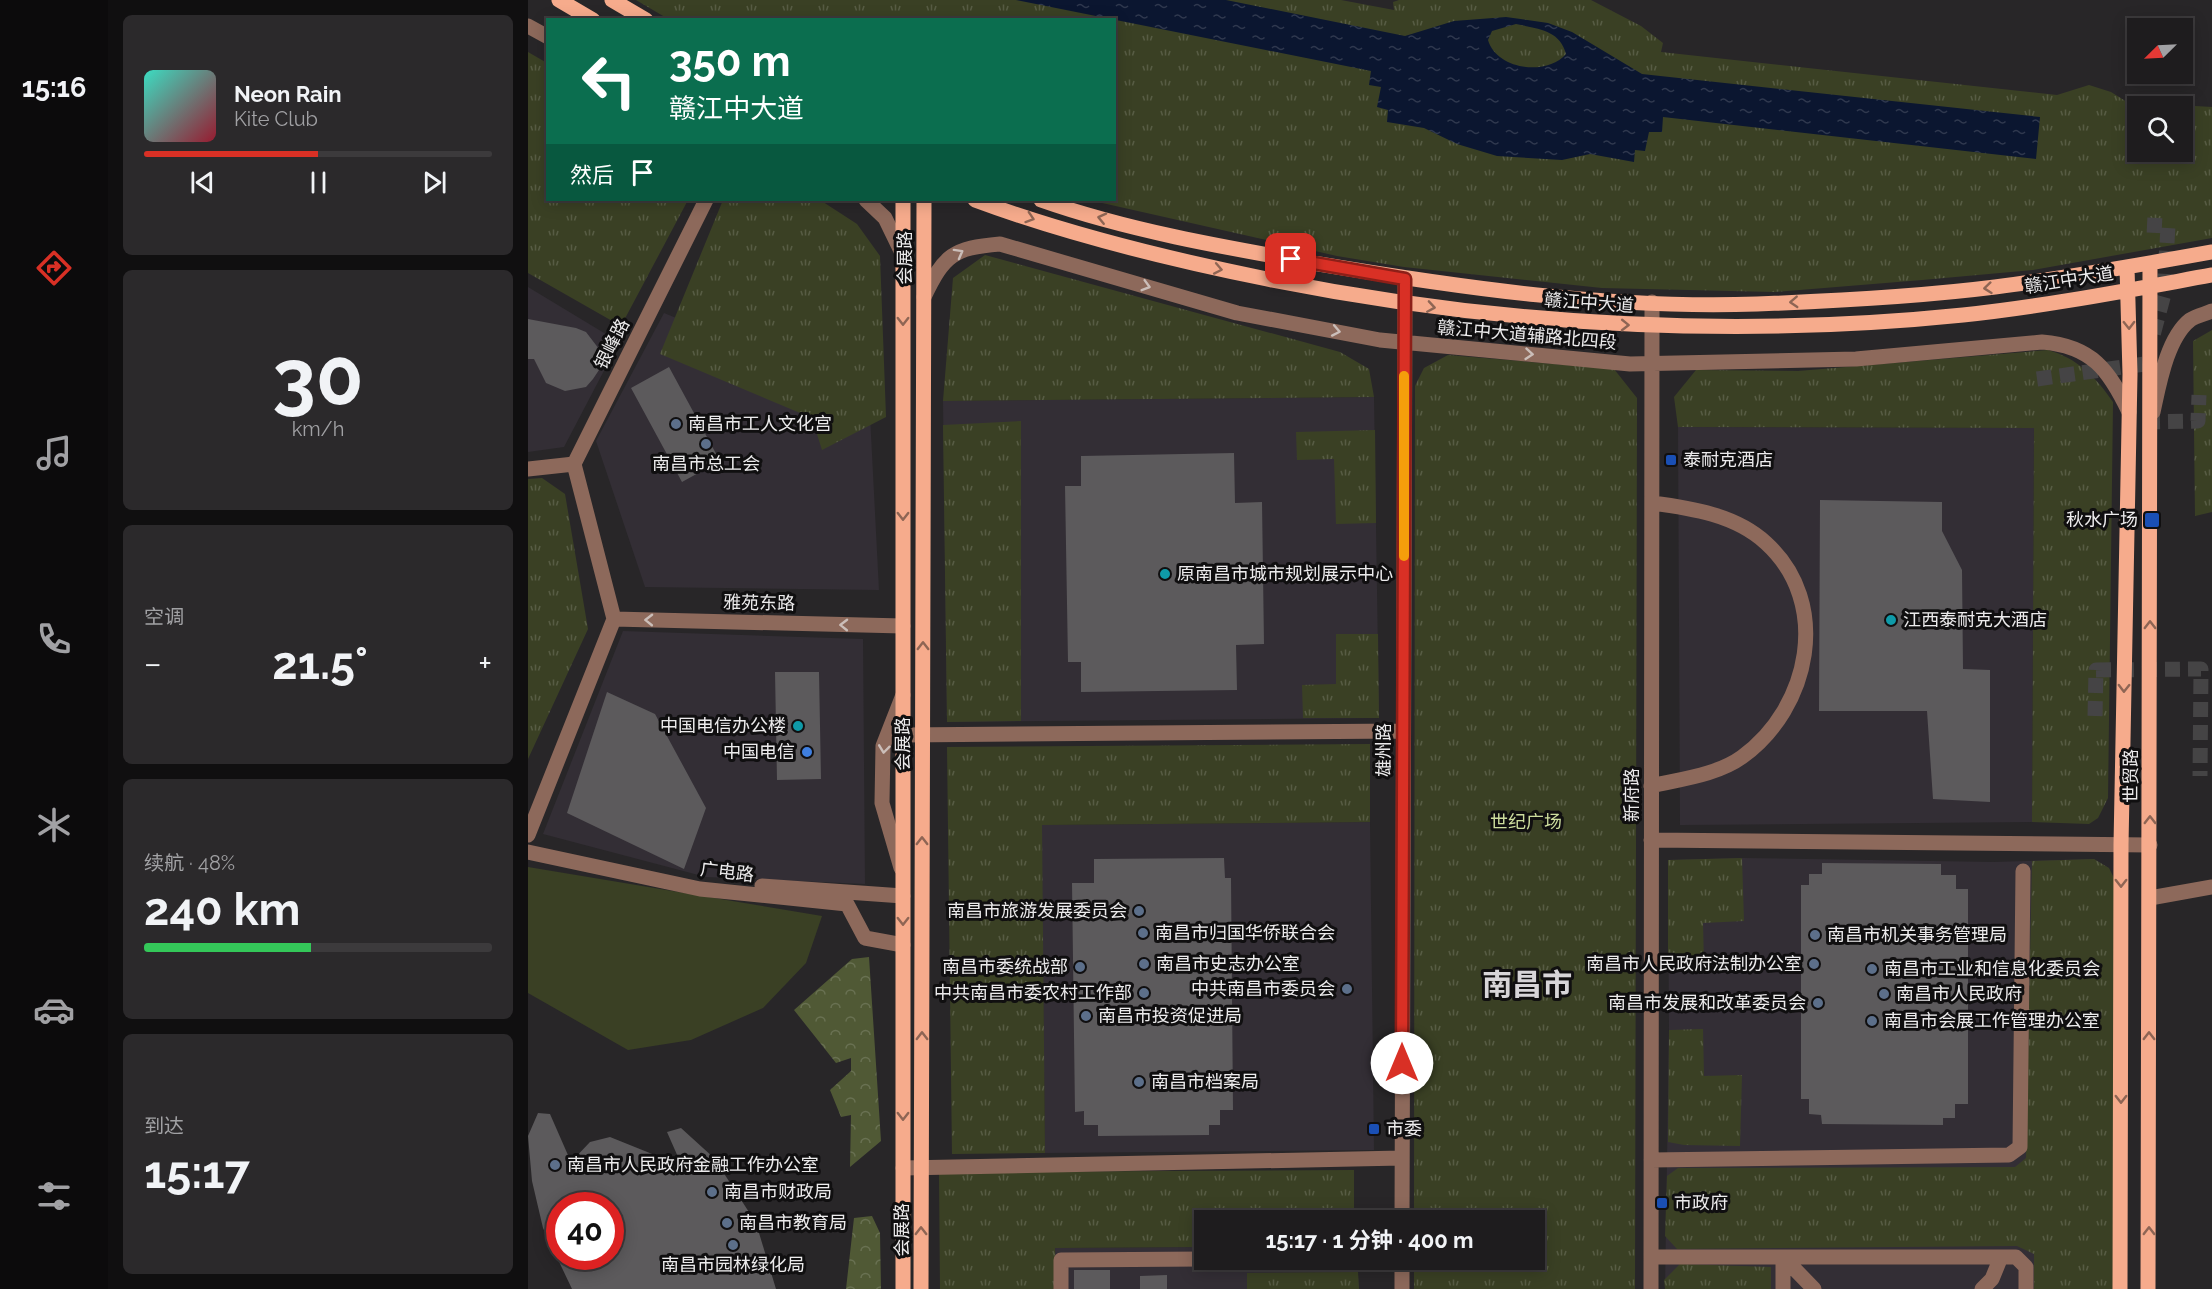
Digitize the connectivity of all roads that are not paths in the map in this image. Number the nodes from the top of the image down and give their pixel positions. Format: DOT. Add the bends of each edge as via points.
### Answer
graph roads {
  1 [pos="559,0"];
  2 [pos="612,0"];
  3 [pos="590,18"];
  4 [pos="643,18"];
  5 [pos="528,26"];
  6 [pos="546,36"];
  7 [pos="706,201"];
  8 [pos="867,201"];
  9 [pos="903,201"];
  10 [pos="924,201"];
  11 [pos="978,201"];
  12 [pos="1044,201"];
  13 [pos="2212,252"];
  14 [pos="903,257"];
  15 [pos="2150,263"];
  16 [pos="2127,267"];
  17 [pos="2212,276"];
  18 [pos="1405,279"];
  19 [pos="2151,286"];
  20 [pos="2128,291"];
  21 [pos="924,297"];
  22 [pos="1652,302"];
  23 [pos="1405,303"];
  24 [pos="2212,311"];
  25 [pos="1652,326"];
  26 [pos="1405,342"];
  27 [pos="1652,363"];
  28 [pos="2129,412"];
  29 [pos="2150,420"];
  30 [pos="574,464"];
  31 [pos="528,469"];
  32 [pos="1652,503"];
  33 [pos="614,619"];
  34 [pos="903,626"];
  35 [pos="903,694"];
  36 [pos="1403,731"];
  37 [pos="923,734"];
  38 [pos="903,735"];
  39 [pos="1652,786"];
  40 [pos="528,836"];
  41 [pos="1651,840"];
  42 [pos="528,845"];
  43 [pos="2121,845"];
  44 [pos="2150,845"];
  45 [pos="528,852"];
  46 [pos="2023,871"];
  47 [pos="903,874"];
  48 [pos="2212,887"];
  49 [pos="903,896"];
  50 [pos="2150,898"];
  51 [pos="903,945"];
  52 [pos="1402,1158"];
  53 [pos="1651,1160"];
  54 [pos="903,1168"];
  55 [pos="921,1168"];
  56 [pos="1402,1210"];
  57 [pos="1651,1257"];
  58 [pos="1783,1257"];
  59 [pos="2001,1257"];
  60 [pos="1194,1259"];
  61 [pos="1402,1270"];
  62 [pos="903,1289"];
  63 [pos="921,1289"];
  64 [pos="1061,1289"];
  65 [pos="1402,1289"];
  66 [pos="1651,1289"];
  67 [pos="1783,1289"];
  68 [pos="1814,1289"];
  69 [pos="1982,1289"];
  70 [pos="2026,1289"];
  71 [pos="2120,1289"];
  72 [pos="2148,1289"];
  1 -- 3 [label="main road"];
  2 -- 4 [label="main road"];
  5 -- 6 [label="street"];
  7 -- 30 [label="street, 银峰路"];
  8 -- 14 [label="street" via="885,218"];
  9 -- 14 [label="main road, 会展路"];
  10 -- 21 [label="main road, 会展路"];
  11 -- 23 [label="main road, 赣江中大道, one-way" via="1105,242 1196,265"];
  18 -- 12 [label="main road, 赣江中大道, one-way" via="1249,252"];
  13 -- 15 [label="main road, 赣江中大道"];
  14 -- 34 [label="main road, 会展路, one-way"];
  15 -- 16 [label="main road, 赣江中大道"];
  15 -- 19 [label="main road, 世贸路"];
  16 -- 20 [label="main road, 世贸路"];
  16 -- 22 [label="main road, 赣江中大道, one-way" via="1913,295 1755,304"];
  17 -- 19 [label="main road, 赣江中大道"];
  18 -- 22 [label="main road, 赣江中大道" via="1551,297"];
  18 -- 23 [label="street, 雄州路"];
  19 -- 20 [label="main road, 赣江中大道"];
  19 -- 29 [label="main road, 世贸路"];
  20 -- 25 [label="main road, 赣江中大道" via="1961,315 1741,327"];
  20 -- 28 [label="main road, 世贸路, one-way"];
  21 -- 26 [label="street, 赣江中大道辅路北四段, one-way" via="938,268 956,253 972,246 1000,244 1238,313"];
  37 -- 21 [label="main road, 会展路, one-way"];
  22 -- 25 [label="street, 新府路"];
  23 -- 25 [label="main road, 赣江中大道, one-way" via="1466,313"];
  23 -- 26 [label="street, 雄州路"];
  24 -- 29 [label="street" via="2191,320 2179,332 2164,365"];
  25 -- 27 [label="street, 新府路"];
  26 -- 27 [label="street, 赣江中大道辅路北四段, one-way"];
  26 -- 36 [label="street, 雄州路"];
  27 -- 28 [label="street, 赣江中大道辅路北四段" via="1856,359 2061,343 2089,356 2106,370"];
  27 -- 32 [label="street, 新府路"];
  28 -- 43 [label="main road, 世贸路, one-way"];
  44 -- 29 [label="main road, 世贸路, one-way"];
  30 -- 31 [label="street"];
  30 -- 33 [label="street"];
  32 -- 39 [label="street, 新府路"];
  32 -- 39 [label="street" via="1698,509 1737,524 1766,542 1786,565 1799,596 1805,656 1800,681 1780,721 1742,758 1717,770"];
  34 -- 33 [label="street, 雅苑东路, one-way"];
  33 -- 40 [label="street"];
  34 -- 35 [label="main road, 会展路"];
  35 -- 38 [label="main road, 会展路"];
  35 -- 47 [label="street, one-way" via="883,746 882,803"];
  36 -- 37 [label="street"];
  36 -- 52 [label="street, 雄州路"];
  37 -- 38 [label="street"];
  55 -- 37 [label="main road, 会展路, one-way"];
  38 -- 47 [label="main road, 会展路"];
  39 -- 41 [label="street, 新府路"];
  41 -- 43 [label="street"];
  41 -- 53 [label="street, 新府路"];
  42 -- 49 [label="street, 广电路" via="704,882"];
  43 -- 44 [label="street"];
  43 -- 71 [label="main road, 世贸路, one-way"];
  44 -- 50 [label="main road, 世贸路"];
  45 -- 51 [label="street, 广电路" via="700,889 847,904 865,938"];
  46 -- 53 [label="street" via="2020,1147 2009,1155"];
  47 -- 49 [label="main road, 会展路"];
  48 -- 50 [label="street"];
  49 -- 51 [label="main road, 会展路, one-way"];
  72 -- 50 [label="main road, 世贸路, one-way"];
  51 -- 54 [label="main road, 会展路, one-way"];
  52 -- 55 [label="street"];
  52 -- 56 [label="street, 雄州路"];
  53 -- 57 [label="street, 新府路"];
  54 -- 55 [label="street"];
  54 -- 62 [label="main road, 会展路"];
  63 -- 55 [label="main road, 会展路, one-way"];
  57 -- 58 [label="street"];
  57 -- 66 [label="street, 新府路"];
  58 -- 59 [label="street"];
  58 -- 67 [label="street"];
  58 -- 68 [label="street"];
  59 -- 69 [label="street" via="1992,1279"];
  59 -- 70 [label="street" via="2016,1257 2026,1267"];
  60 -- 64 [label="street" via="1061,1260"];
  61 -- 65 [label="street"];
}
